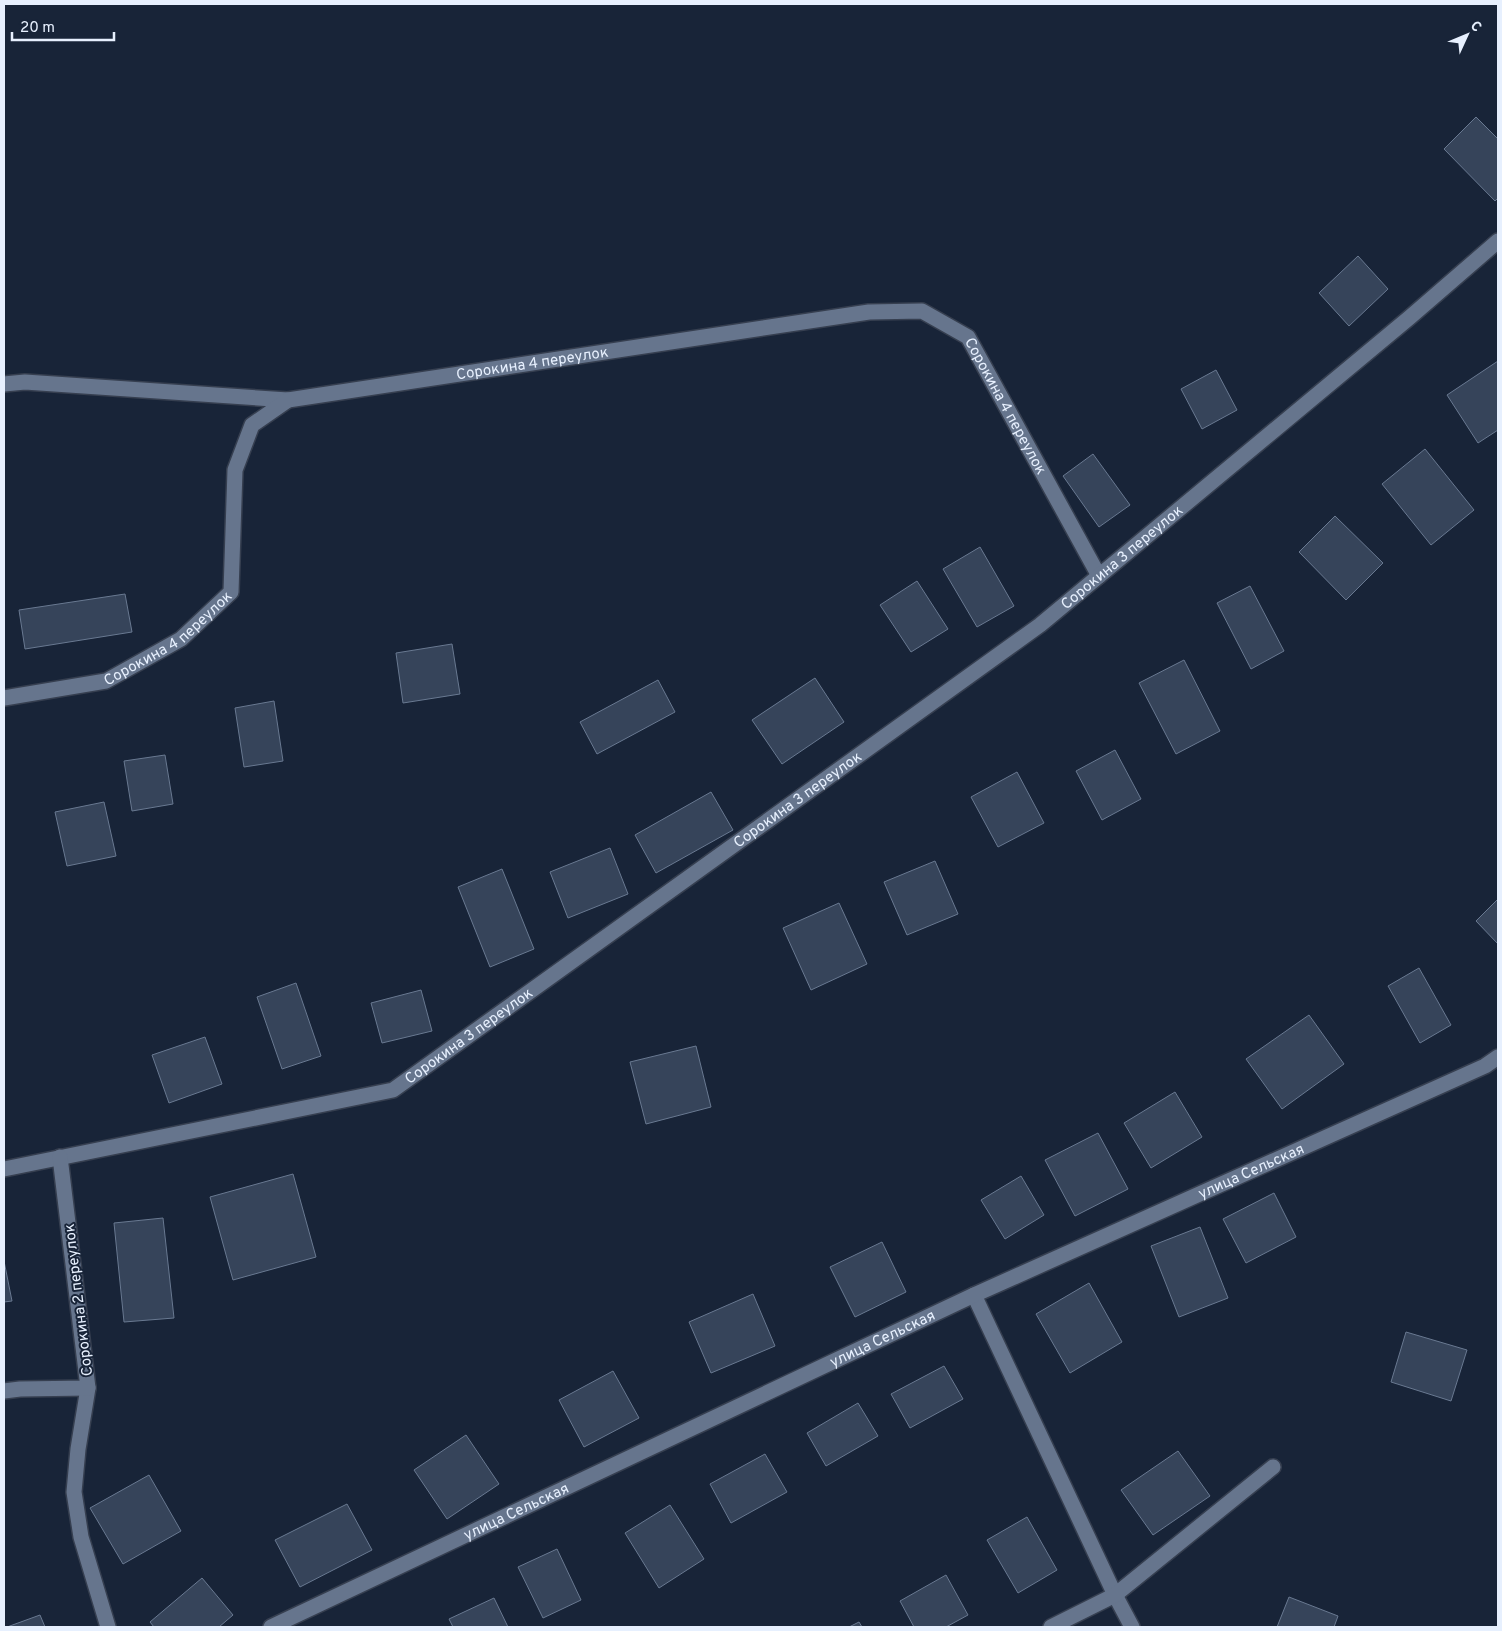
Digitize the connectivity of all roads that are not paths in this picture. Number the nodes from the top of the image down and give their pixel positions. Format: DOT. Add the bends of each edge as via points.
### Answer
graph roads {
  1 [pos="1498,241"];
  2 [pos="4,384"];
  3 [pos="288,400"];
  4 [pos="1099,576"];
  5 [pos="4,698"];
  6 [pos="1498,1057"];
  7 [pos="60,1157"];
  8 [pos="4,1169"];
  9 [pos="974,1295"];
  10 [pos="88,1388"];
  11 [pos="4,1391"];
  12 [pos="1273,1467"];
  13 [pos="1115,1595"];
  14 [pos="108,1627"];
  15 [pos="271,1627"];
  16 [pos="1051,1627"];
  17 [pos="1132,1627"];
  1 -- 4 [label="street, Сорокина 3 переулок"];
  2 -- 3 [label="street" via="25,382"];
  3 -- 4 [label="street, Сорокина 4 переулок" via="869,312 922,311 968,337"];
  3 -- 5 [label="street, Сорокина 4 переулок" via="252,425 235,470 232,592 181,639 106,682"];
  4 -- 7 [label="street, Сорокина 3 переулок" via="1040,625 393,1090"];
  6 -- 9 [label="street, улица Сельская" via="1485,1066"];
  7 -- 8 [label="street, Сорокина 3 переулок"];
  7 -- 10 [label="street, Сорокина 2 переулок"];
  9 -- 13 [label="street"];
  9 -- 15 [label="street, улица Сельская"];
  10 -- 11 [label="street, Сорокина 2 переулок"];
  10 -- 14 [label="street" via="74,1492 81,1537"];
  12 -- 13 [label="street"];
  13 -- 16 [label="street"];
  13 -- 17 [label="street"];
}
